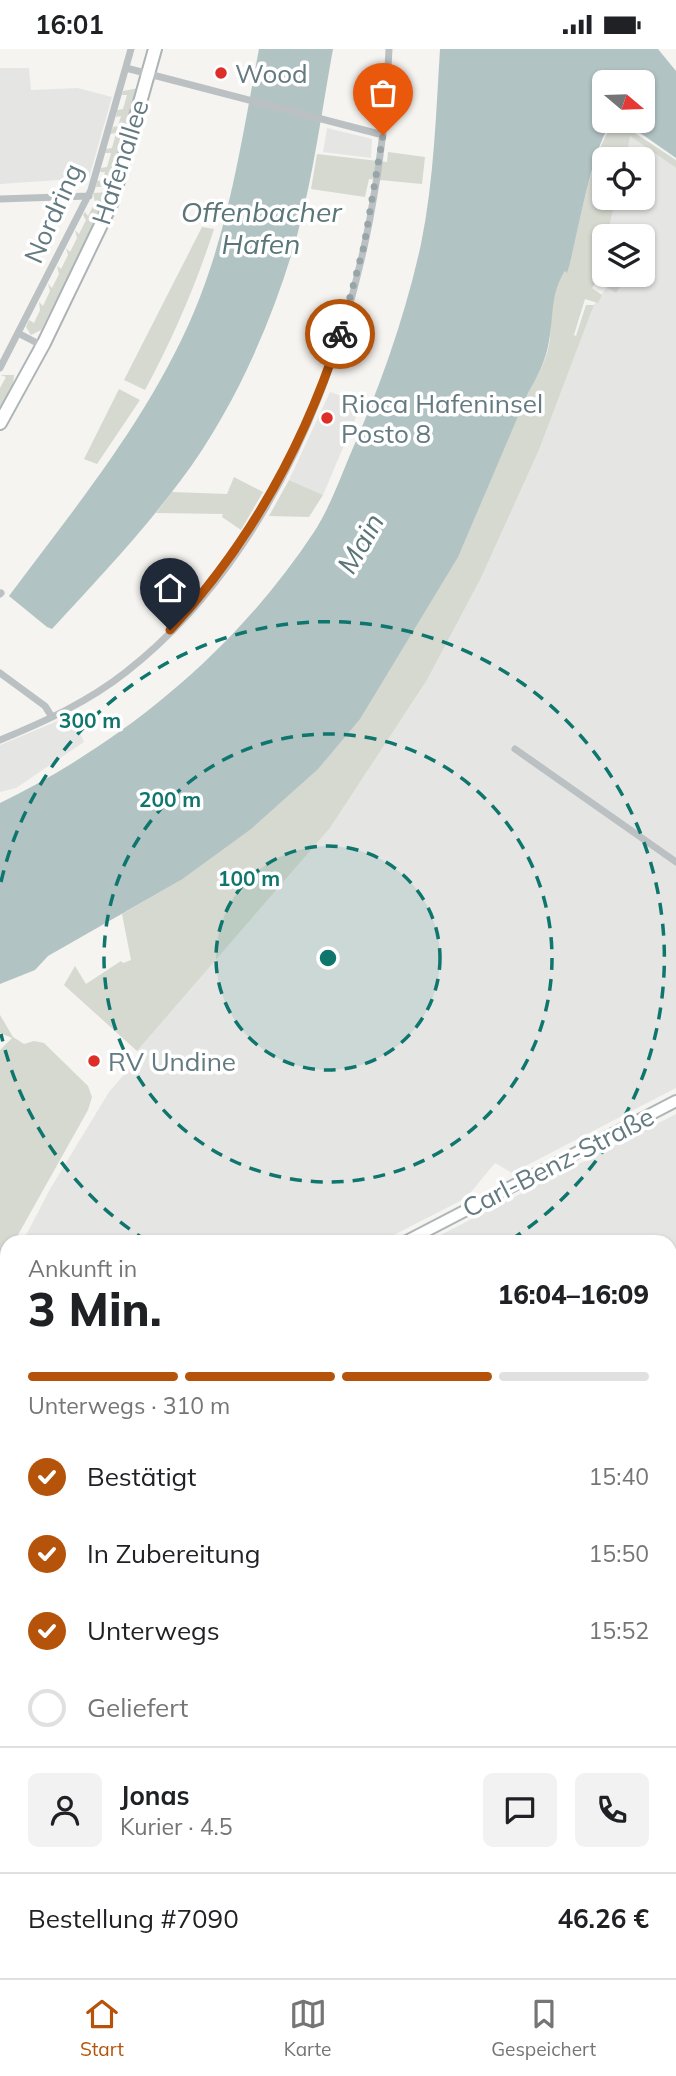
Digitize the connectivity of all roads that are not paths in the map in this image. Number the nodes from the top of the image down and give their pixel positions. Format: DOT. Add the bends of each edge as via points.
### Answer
graph roads {
  1 [pos="131,49"];
  2 [pos="155,49"];
  3 [pos="389,49"];
  4 [pos="126,68"];
  5 [pos="149,74"];
  6 [pos="383,135"];
  7 [pos="89,195"];
  8 [pos="0,199"];
  9 [pos="58,309"];
  10 [pos="18,333"];
  11 [pos="37,343"];
  12 [pos="31,362"];
  13 [pos="0,369"];
  14 [pos="0,423"];
  15 [pos="0,673"];
  16 [pos="52,717"];
  17 [pos="0,740"];
  18 [pos="515,749"];
  19 [pos="676,862"];
  20 [pos="676,1101"];
  21 [pos="418,1235"];
  1 -- 4 [label="street, Nordring"];
  2 -- 5 [label="main road, Hafenallee"];
  3 -- 6 [label="street"];
  4 -- 5 [label="street"];
  4 -- 7 [label="street, Nordring"];
  5 -- 6 [label="street"];
  5 -- 9 [label="main road, Hafenallee" via="114,198"];
  6 -- 16 [label="street" via="364,246 341,331 310,415 265,506 215,580 148,653 97,693"];
  7 -- 8 [label="street"];
  7 -- 10 [label="street, Nordring"];
  9 -- 11 [label="main road, Hafenallee"];
  9 -- 12 [label="main road, Hafenallee"];
  10 -- 11 [label="street"];
  10 -- 13 [label="street, Nordring"];
  11 -- 12 [label="main road, Hafenallee"];
  12 -- 14 [label="main road, Hafenallee"];
  15 -- 16 [label="street"];
  16 -- 17 [label="street"];
  18 -- 19 [label="street"];
  20 -- 21 [label="main road, Carl-Benz-Straße"];
}
